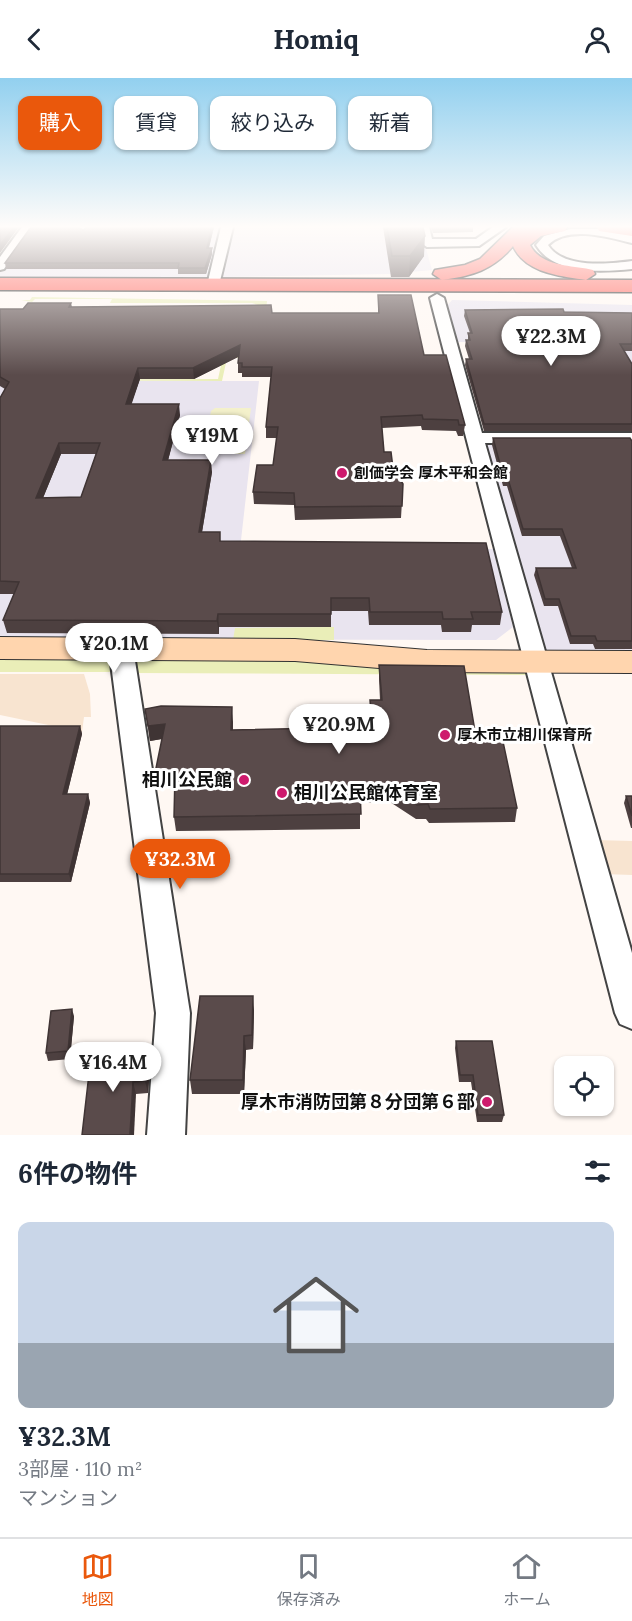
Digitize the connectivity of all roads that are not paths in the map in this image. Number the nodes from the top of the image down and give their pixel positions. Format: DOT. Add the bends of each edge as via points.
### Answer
graph roads {
  1 [pos="215,276"];
  2 [pos="417,276"];
  3 [pos="607,276"];
  4 [pos="308,280"];
  5 [pos="632,280"];
  6 [pos="0,284"];
  7 [pos="28,285"];
  8 [pos="632,286"];
  9 [pos="213,287"];
  10 [pos="0,291"];
  11 [pos="632,292"];
  12 [pos="437,298"];
  13 [pos="632,300"];
  14 [pos="477,438"];
  15 [pos="632,438"];
  16 [pos="0,648"];
  17 [pos="121,648"];
  18 [pos="632,662"];
  19 [pos="535,663"];
  20 [pos="632,1013"];
  21 [pos="166,1135"];
  1 -- 9 [label="street"];
  2 -- 4 [label="highway"];
  3 -- 5 [label="highway"];
  4 -- 5 [label="highway"];
  4 -- 9 [label="highway"];
  6 -- 7 [label="highway"];
  7 -- 8 [label="highway"];
  7 -- 9 [label="highway"];
  9 -- 10 [label="highway"];
  9 -- 11 [label="highway"];
  9 -- 12 [label="highway"];
  12 -- 13 [label="highway"];
  12 -- 14 [label="street"];
  14 -- 15 [label="street"];
  14 -- 19 [label="street"];
  16 -- 17 [label="street"];
  17 -- 19 [label="street" via="295,650 427,661"];
  17 -- 21 [label="street" via="172,1013"];
  18 -- 19 [label="street"];
  19 -- 20 [label="street"];
}
